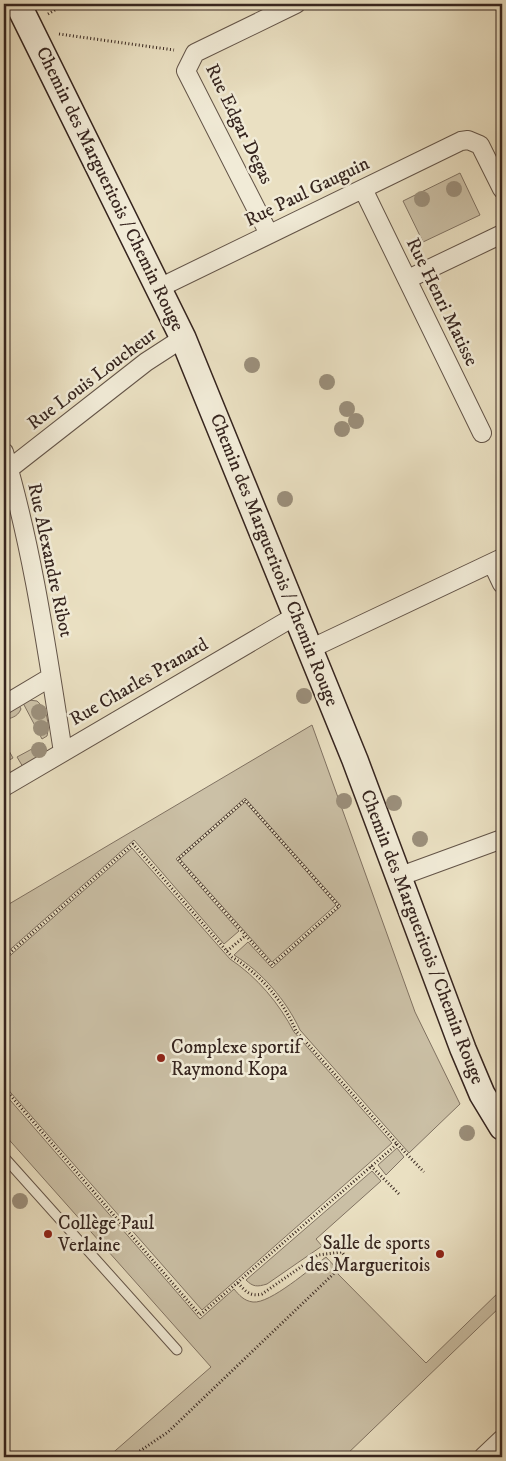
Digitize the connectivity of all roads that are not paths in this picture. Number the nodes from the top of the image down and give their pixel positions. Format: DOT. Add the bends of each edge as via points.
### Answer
graph roads {
  1 [pos="18,4"];
  2 [pos="296,4"];
  3 [pos="364,189"];
  4 [pos="502,189"];
  5 [pos="269,234"];
  6 [pos="502,234"];
  7 [pos="408,279"];
  8 [pos="159,288"];
  9 [pos="183,338"];
  10 [pos="482,433"];
  11 [pos="4,452"];
  12 [pos="6,471"];
  13 [pos="497,560"];
  14 [pos="502,584"];
  15 [pos="297,615"];
  16 [pos="310,649"];
  17 [pos="51,677"];
  18 [pos="4,705"];
  19 [pos="63,752"];
  20 [pos="5,784"];
  21 [pos="502,838"];
  22 [pos="398,878"];
  23 [pos="502,1127"];
  24 [pos="4,1157"];
  25 [pos="177,1350"];
  26 [pos="502,1439"];
  27 [pos="484,1457"];
  1 -- 8 [label="street, Chemin des Margueritois / Chemin Rouge"];
  2 -- 5 [label="street, Rue Edgar Degas" via="194,53 186,71"];
  3 -- 4 [label="street, Rue Paul Gauguin" via="461,141 474,141 484,150"];
  3 -- 5 [label="street, Rue Paul Gauguin"];
  3 -- 7 [label="street, Rue Henri Matisse"];
  5 -- 8 [label="street, Rue Paul Gauguin"];
  6 -- 7 [label="street"];
  7 -- 10 [label="street, Rue Henri Matisse"];
  8 -- 9 [label="street, Chemin des Margueritois / Chemin Rouge"];
  9 -- 12 [label="street, Rue Louis Loucheur" via="146,362"];
  9 -- 15 [label="street, Chemin des Margueritois / Chemin Rouge"];
  11 -- 12 [label="street, Rue Alexandre Ribot"];
  12 -- 17 [label="street, Rue Alexandre Ribot" via="30,554"];
  13 -- 14 [label="street"];
  13 -- 16 [label="street"];
  15 -- 16 [label="street, Chemin des Margueritois / Chemin Rouge"];
  15 -- 19 [label="street, Rue Charles Pranard"];
  16 -- 22 [label="street, Chemin des Margueritois / Chemin Rouge"];
  17 -- 18 [label="street"];
  17 -- 19 [label="street, Rue Alexandre Ribot"];
  19 -- 20 [label="street, Rue Charles Pranard"];
  21 -- 22 [label="street"];
  22 -- 23 [label="street, Chemin des Margueritois / Chemin Rouge" via="469,1064"];
  24 -- 25 [label="lane"];
  26 -- 27 [label="street"];
}
